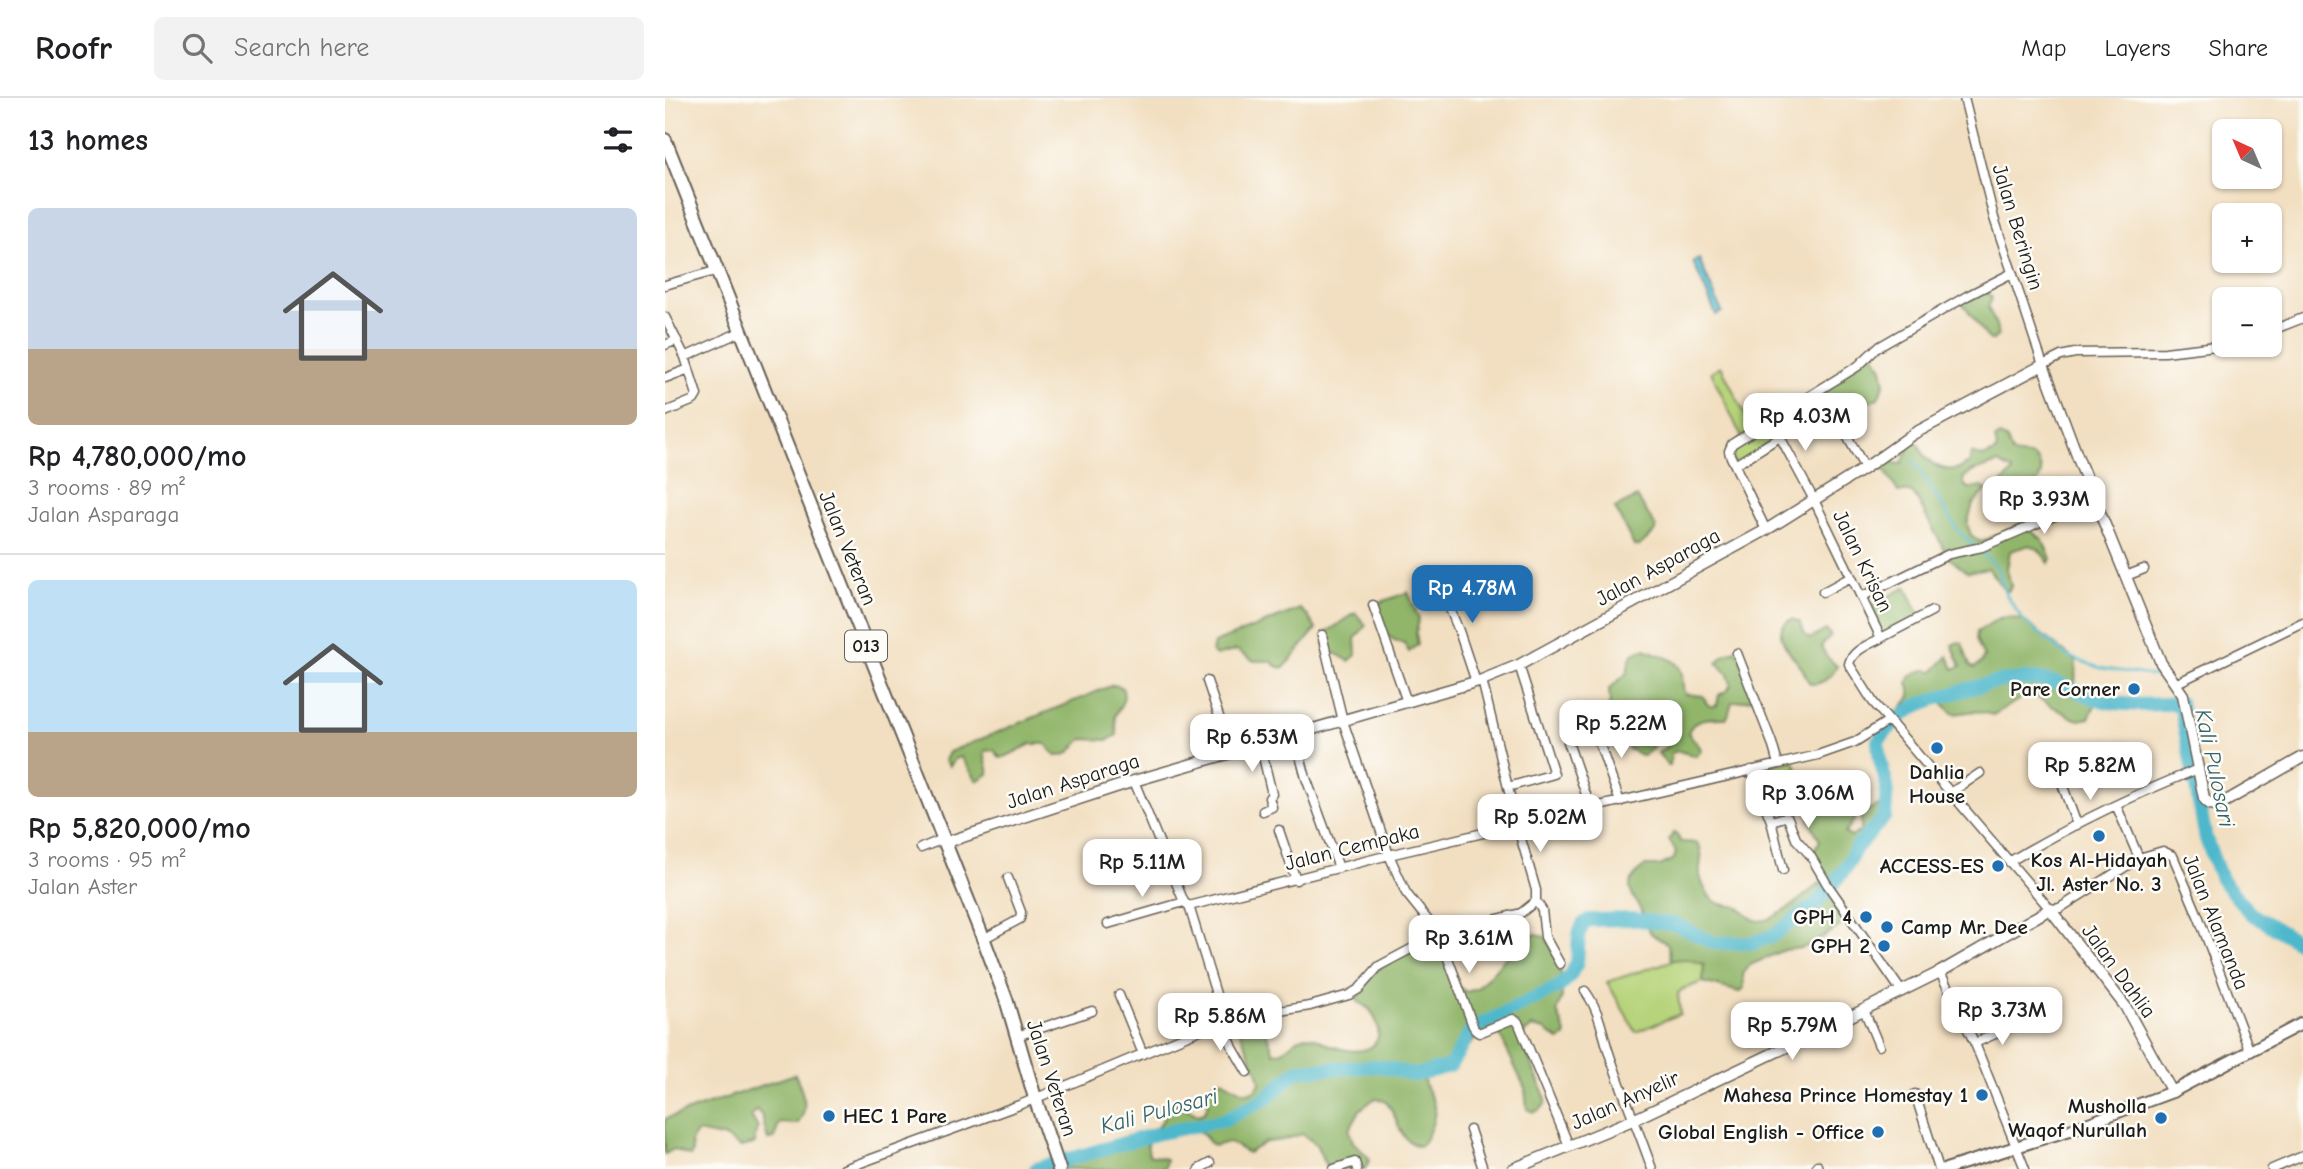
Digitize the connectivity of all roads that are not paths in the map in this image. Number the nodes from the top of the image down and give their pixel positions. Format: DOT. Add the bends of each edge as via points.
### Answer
graph roads {
  1 [pos="1964,98"];
  2 [pos="665,140"];
  3 [pos="715,271"];
  4 [pos="2012,273"];
  5 [pos="665,285"];
  6 [pos="665,317"];
  7 [pos="2303,318"];
  8 [pos="2282,326"];
  9 [pos="740,332"];
  10 [pos="677,340"];
  11 [pos="665,345"];
  12 [pos="2212,347"];
  13 [pos="685,357"];
  14 [pos="2043,365"];
  15 [pos="689,369"];
  16 [pos="665,378"];
  17 [pos="665,412"];
  18 [pos="1816,414"];
  19 [pos="1771,420"];
  20 [pos="1843,429"];
  21 [pos="1780,437"];
  22 [pos="1735,465"];
  23 [pos="1865,468"];
  24 [pos="2094,499"];
  25 [pos="1814,500"];
  26 [pos="1766,530"];
  27 [pos="2144,569"];
  28 [pos="2126,576"];
  29 [pos="1851,577"];
  30 [pos="1438,580"];
  31 [pos="1823,592"];
  32 [pos="1861,597"];
  33 [pos="1373,606"];
  34 [pos="1932,611"];
  35 [pos="2303,622"];
  36 [pos="1322,635"];
  37 [pos="1881,638"];
  38 [pos="1737,653"];
  39 [pos="1519,665"];
  40 [pos="1207,681"];
  41 [pos="1479,681"];
  42 [pos="2175,684"];
  43 [pos="1407,702"];
  44 [pos="1343,721"];
  45 [pos="1892,725"];
  46 [pos="1594,728"];
  47 [pos="1294,734"];
  48 [pos="1568,742"];
  49 [pos="1260,744"];
  50 [pos="1231,752"];
  51 [pos="2303,757"];
  52 [pos="2053,759"];
  53 [pos="1778,764"];
  54 [pos="2197,769"];
  55 [pos="1751,771"];
  56 [pos="1980,773"];
  57 [pos="1134,781"];
  58 [pos="1508,787"];
  59 [pos="1952,792"];
  60 [pos="1620,802"];
  61 [pos="2116,805"];
  62 [pos="1591,808"];
  63 [pos="1263,811"];
  64 [pos="1770,821"];
  65 [pos="1517,825"];
  66 [pos="2077,825"];
  67 [pos="1279,830"];
  68 [pos="943,841"];
  69 [pos="921,848"];
  70 [pos="1389,855"];
  71 [pos="2139,858"];
  72 [pos="2009,862"];
  73 [pos="1339,868"];
  74 [pos="1783,870"];
  75 [pos="1008,878"];
  76 [pos="1296,880"];
  77 [pos="1536,901"];
  78 [pos="1187,904"];
  79 [pos="2050,909"];
  80 [pos="1108,924"];
  81 [pos="1439,934"];
  82 [pos="983,939"];
  83 [pos="1560,964"];
  84 [pos="1940,972"];
  85 [pos="1585,991"];
  86 [pos="1902,992"];
  87 [pos="1119,995"];
  88 [pos="1864,1010"];
  89 [pos="1093,1011"];
  90 [pos="1223,1020"];
  91 [pos="2303,1023"];
  92 [pos="2017,1024"];
  93 [pos="1017,1036"];
  94 [pos="1975,1043"];
  95 [pos="1879,1046"];
  96 [pos="2250,1052"];
  97 [pos="1143,1054"];
  98 [pos="1247,1072"];
  99 [pos="2172,1092"];
  100 [pos="1915,1094"];
  101 [pos="1035,1098"];
  102 [pos="1635,1119"];
  103 [pos="1470,1130"];
  104 [pos="1569,1146"];
  105 [pos="2016,1148"];
  106 [pos="2303,1156"];
  107 [pos="1210,1163"];
  108 [pos="1058,1164"];
  109 [pos="1961,1167"];
  110 [pos="844,1169"];
  111 [pos="1199,1169"];
  112 [pos="1334,1169"];
  113 [pos="1357,1169"];
  114 [pos="1483,1169"];
  115 [pos="1513,1169"];
  116 [pos="1652,1169"];
  117 [pos="1939,1169"];
  118 [pos="1946,1169"];
  119 [pos="2025,1169"];
  120 [pos="2272,1169"];
  1 -- 4 [label="street, Jalan Beringin"];
  2 -- 3 [label="main road, Jalan Veteran / 013"];
  3 -- 5 [label="street"];
  3 -- 9 [label="main road, Jalan Veteran / 013"];
  4 -- 14 [label="street, Jalan Beringin"];
  4 -- 19 [label="street" via="1877,348 1858,366"];
  6 -- 10 [label="street"];
  7 -- 8 [label="street"];
  9 -- 13 [label="street"];
  9 -- 68 [label="main road, Jalan Veteran / 013"];
  10 -- 11 [label="street"];
  10 -- 13 [label="street"];
  12 -- 14 [label="street" via="2075,354"];
  13 -- 15 [label="street"];
  14 -- 23 [label="street, Jalan Asparaga" via="1913,434"];
  14 -- 24 [label="street"];
  15 -- 16 [label="street"];
  15 -- 17 [label="street" via="696,397"];
  18 -- 21 [label="street"];
  19 -- 21 [label="street, Jalan Krisan"];
  19 -- 22 [label="street" via="1732,444 1729,451"];
  20 -- 23 [label="street"];
  21 -- 22 [label="street"];
  21 -- 25 [label="street, Jalan Krisan"];
  22 -- 26 [label="street"];
  23 -- 25 [label="street, Jalan Asparaga"];
  24 -- 28 [label="street"];
  24 -- 32 [label="street" via="1978,548 1949,554"];
  25 -- 26 [label="street, Jalan Asparaga"];
  25 -- 29 [label="street, Jalan Krisan"];
  26 -- 39 [label="street, Jalan Asparaga"];
  27 -- 28 [label="street"];
  28 -- 42 [label="street" via="2161,663"];
  29 -- 31 [label="street"];
  29 -- 32 [label="street, Jalan Krisan"];
  30 -- 41 [label="street"];
  32 -- 37 [label="street, Jalan Krisan"];
  33 -- 43 [label="street"];
  34 -- 37 [label="street, Jalan Krisan"];
  35 -- 42 [label="street"];
  36 -- 44 [label="street"];
  37 -- 45 [label="street, Jalan Krisan" via="1856,651 1849,664"];
  38 -- 53 [label="street"];
  39 -- 41 [label="street, Jalan Asparaga"];
  39 -- 58 [label="street" via="1554,774"];
  40 -- 50 [label="street"];
  41 -- 43 [label="street, Jalan Asparaga"];
  41 -- 58 [label="street"];
  42 -- 54 [label="street" via="2183,695"];
  43 -- 44 [label="street, Jalan Asparaga"];
  44 -- 47 [label="street, Jalan Asparaga"];
  44 -- 70 [label="street"];
  45 -- 53 [label="street, Jalan Cempaka" via="1849,745"];
  45 -- 59 [label="street, Jalan Dahlia"];
  46 -- 60 [label="street"];
  47 -- 49 [label="street, Jalan Asparaga"];
  47 -- 73 [label="street"];
  48 -- 62 [label="street"];
  49 -- 50 [label="street, Jalan Asparaga"];
  49 -- 63 [label="street" via="1272,794 1272,807"];
  50 -- 57 [label="street, Jalan Asparaga"];
  51 -- 54 [label="street" via="2213,806 2204,798"];
  52 -- 66 [label="street"];
  53 -- 55 [label="street, Jalan Cempaka"];
  54 -- 61 [label="street"];
  55 -- 60 [label="street, Jalan Cempaka"];
  55 -- 64 [label="street"];
  56 -- 59 [label="street"];
  57 -- 68 [label="street, Jalan Asparaga"];
  57 -- 78 [label="street"];
  58 -- 65 [label="street"];
  59 -- 72 [label="street, Jalan Dahlia"];
  60 -- 62 [label="street, Jalan Cempaka"];
  61 -- 66 [label="street"];
  61 -- 71 [label="street"];
  62 -- 65 [label="street, Jalan Cempaka"];
  64 -- 74 [label="street"];
  64 -- 86 [label="street" via="1787,817 1796,839"];
  65 -- 70 [label="street, Jalan Cempaka"];
  65 -- 77 [label="street"];
  66 -- 72 [label="street"];
  67 -- 76 [label="street"];
  68 -- 69 [label="street"];
  68 -- 82 [label="main road, Jalan Veteran / 013"];
  70 -- 73 [label="street, Jalan Cempaka"];
  70 -- 81 [label="street" via="1406,893"];
  71 -- 79 [label="street, Jalan Alamanda" via="2060,908"];
  71 -- 96 [label="street, Jalan Alamanda" via="2163,851 2173,856"];
  72 -- 79 [label="street, Jalan Dahlia"];
  73 -- 76 [label="street, Jalan Cempaka"];
  75 -- 82 [label="street" via="1020,919"];
  76 -- 78 [label="street, Jalan Cempaka"];
  77 -- 81 [label="street" via="1521,913"];
  77 -- 83 [label="street" via="1542,910 1545,937"];
  78 -- 80 [label="street, Jalan Cempaka"];
  78 -- 90 [label="street"];
  79 -- 84 [label="street, Jalan Anyelir"];
  79 -- 99 [label="street, Jalan Dahlia" via="2125,1006"];
  81 -- 90 [label="street" via="1378,966 1349,995"];
  81 -- 104 [label="street" via="1474,1028 1479,1033 1507,1020 1518,1022"];
  82 -- 93 [label="main road, Jalan Veteran / 013"];
  84 -- 86 [label="street, Jalan Anyelir"];
  84 -- 94 [label="street"];
  85 -- 102 [label="street" via="1598,1013"];
  86 -- 88 [label="street, Jalan Anyelir"];
  87 -- 97 [label="street"];
  88 -- 95 [label="street"];
  88 -- 102 [label="street, Jalan Anyelir"];
  89 -- 93 [label="street"];
  90 -- 97 [label="street"];
  90 -- 98 [label="street"];
  91 -- 96 [label="main road"];
  92 -- 94 [label="street"];
  93 -- 101 [label="main road, Jalan Veteran / 013"];
  94 -- 105 [label="street"];
  96 -- 99 [label="main road"];
  97 -- 101 [label="street"];
  99 -- 105 [label="main road"];
  100 -- 117 [label="street"];
  101 -- 108 [label="main road, Jalan Veteran / 013"];
  101 -- 110 [label="street"];
  102 -- 104 [label="street, Jalan Anyelir"];
  102 -- 116 [label="street"];
  103 -- 114 [label="street"];
  104 -- 115 [label="street, Jalan Anyelir"];
  105 -- 109 [label="main road"];
  105 -- 119 [label="street"];
  106 -- 120 [label="street"];
  107 -- 111 [label="street"];
  109 -- 118 [label="main road"];
  112 -- 113 [label="street" via="1355,1162"];
}
